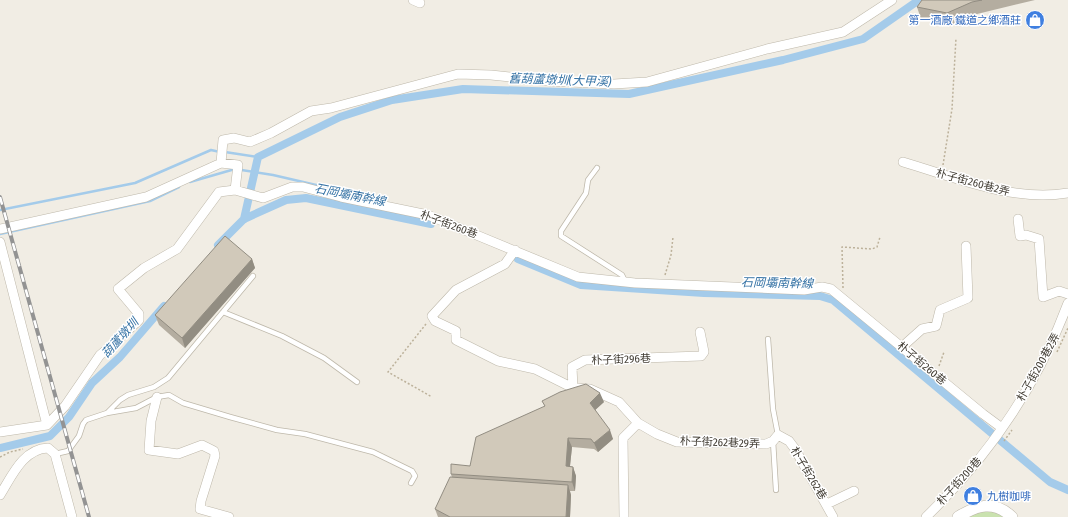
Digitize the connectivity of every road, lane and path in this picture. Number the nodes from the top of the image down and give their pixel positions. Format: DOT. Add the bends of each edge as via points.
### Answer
graph roads {
  1 [pos="892,0"];
  2 [pos="956,38"];
  3 [pos="221,162"];
  4 [pos="904,162"];
  5 [pos="596,168"];
  6 [pos="942,173"];
  7 [pos="235,190"];
  8 [pos="1068,193"];
  9 [pos="1018,219"];
  10 [pos="0,229"];
  11 [pos="673,237"];
  12 [pos="880,237"];
  13 [pos="0,242"];
  14 [pos="966,246"];
  15 [pos="514,250"];
  16 [pos="253,276"];
  17 [pos="625,281"];
  18 [pos="663,283"];
  19 [pos="1068,294"];
  20 [pos="843,298"];
  21 [pos="1068,303"];
  22 [pos="223,312"];
  23 [pos="432,316"];
  24 [pos="700,332"];
  25 [pos="768,339"];
  26 [pos="903,346"];
  27 [pos="944,352"];
  28 [pos="935,373"];
  29 [pos="357,382"];
  30 [pos="573,388"];
  31 [pos="157,397"];
  32 [pos="432,397"];
  33 [pos="107,413"];
  34 [pos="638,423"];
  35 [pos="47,425"];
  36 [pos="1002,428"];
  37 [pos="0,432"];
  38 [pos="776,438"];
  39 [pos="991,444"];
  40 [pos="55,454"];
  41 [pos="410,482"];
  42 [pos="776,490"];
  43 [pos="854,491"];
  44 [pos="0,495"];
  45 [pos="827,504"];
  46 [pos="72,517"];
  47 [pos="229,517"];
  48 [pos="624,517"];
  49 [pos="833,517"];
  50 [pos="926,517"];
  51 [pos="958,517"];
  52 [pos="1012,517"];
  1 -- 3 [label="street" via="844,32 766,49 647,82 614,84 458,74 332,108 311,111 250,142 229,138 223,140"];
  2 -- 6 [label="path" via="952,109"];
  3 -- 7 [label="street" via="238,165"];
  3 -- 10 [label="street" via="146,197"];
  4 -- 6 [label="street, 朴子街260巷2弄"];
  5 -- 17 [label="lane" via="588,180 586,193 560,231 561,236 622,274"];
  6 -- 8 [label="street, 朴子街260巷2弄" via="1021,195"];
  7 -- 15 [label="street, 朴子街260巷" via="263,198 292,187 303,187 428,215"];
  7 -- 35 [label="street" via="219,192 177,249 144,268 118,289 139,314 139,320 100,355 65,406"];
  9 -- 19 [label="street" via="1020,236 1039,239 1043,297 1059,291"];
  11 -- 18 [label="path"];
  12 -- 20 [label="path" via="877,247 872,249 842,247"];
  13 -- 35 [label="street"];
  14 -- 26 [label="street" via="968,298 940,310 936,326 922,329"];
  15 -- 17 [label="street, 朴子街260巷" via="578,277"];
  15 -- 23 [label="street" via="505,264 456,290"];
  16 -- 22 [label="lane"];
  17 -- 18 [label="street, 朴子街260巷"];
  18 -- 20 [label="street, 朴子街260巷" via="804,290 822,287 831,289"];
  20 -- 26 [label="street, 朴子街260巷"];
  21 -- 36 [label="street, 朴子街200巷2弄" via="1055,339"];
  22 -- 29 [label="lane" via="282,336 324,358"];
  22 -- 33 [label="lane" via="168,378 154,387 128,395"];
  23 -- 30 [label="street" via="435,321 456,331 456,340 462,344 498,361 535,369"];
  23 -- 32 [label="path" via="388,372"];
  24 -- 30 [label="street, 朴子街296巷" via="704,352 701,356 585,360 572,367"];
  25 -- 38 [label="lane"];
  26 -- 28 [label="street, 朴子街260巷"];
  27 -- 28 [label="path" via="942,362"];
  28 -- 36 [label="street, 朴子街260巷"];
  30 -- 34 [label="street" via="590,389 619,402"];
  31 -- 33 [label="lane" via="136,408"];
  31 -- 41 [label="lane" via="169,395 183,403 230,417 373,452 412,471 415,476"];
  31 -- 47 [label="street" via="151,421 149,450 178,454 202,445 214,451 215,456 200,509"];
  33 -- 40 [label="lane" via="86,420 68,451"];
  34 -- 38 [label="street, 朴子街262巷29弄" via="677,442 766,444"];
  34 -- 48 [label="street" via="623,438"];
  35 -- 37 [label="street"];
  36 -- 39 [label="street, 朴子街200巷2弄"];
  38 -- 42 [label="lane"];
  38 -- 45 [label="street, 朴子街262巷" via="789,441"];
  39 -- 50 [label="street, 朴子街200巷" via="954,490"];
  40 -- 44 [label="street" via="48,448 31,452 16,469"];
  40 -- 46 [label="street"];
  43 -- 45 [label="street"];
  45 -- 49 [label="street, 朴子街262巷"];
  51 -- 52 [label="street" via="977,506 993,506 1005,510"];
}
